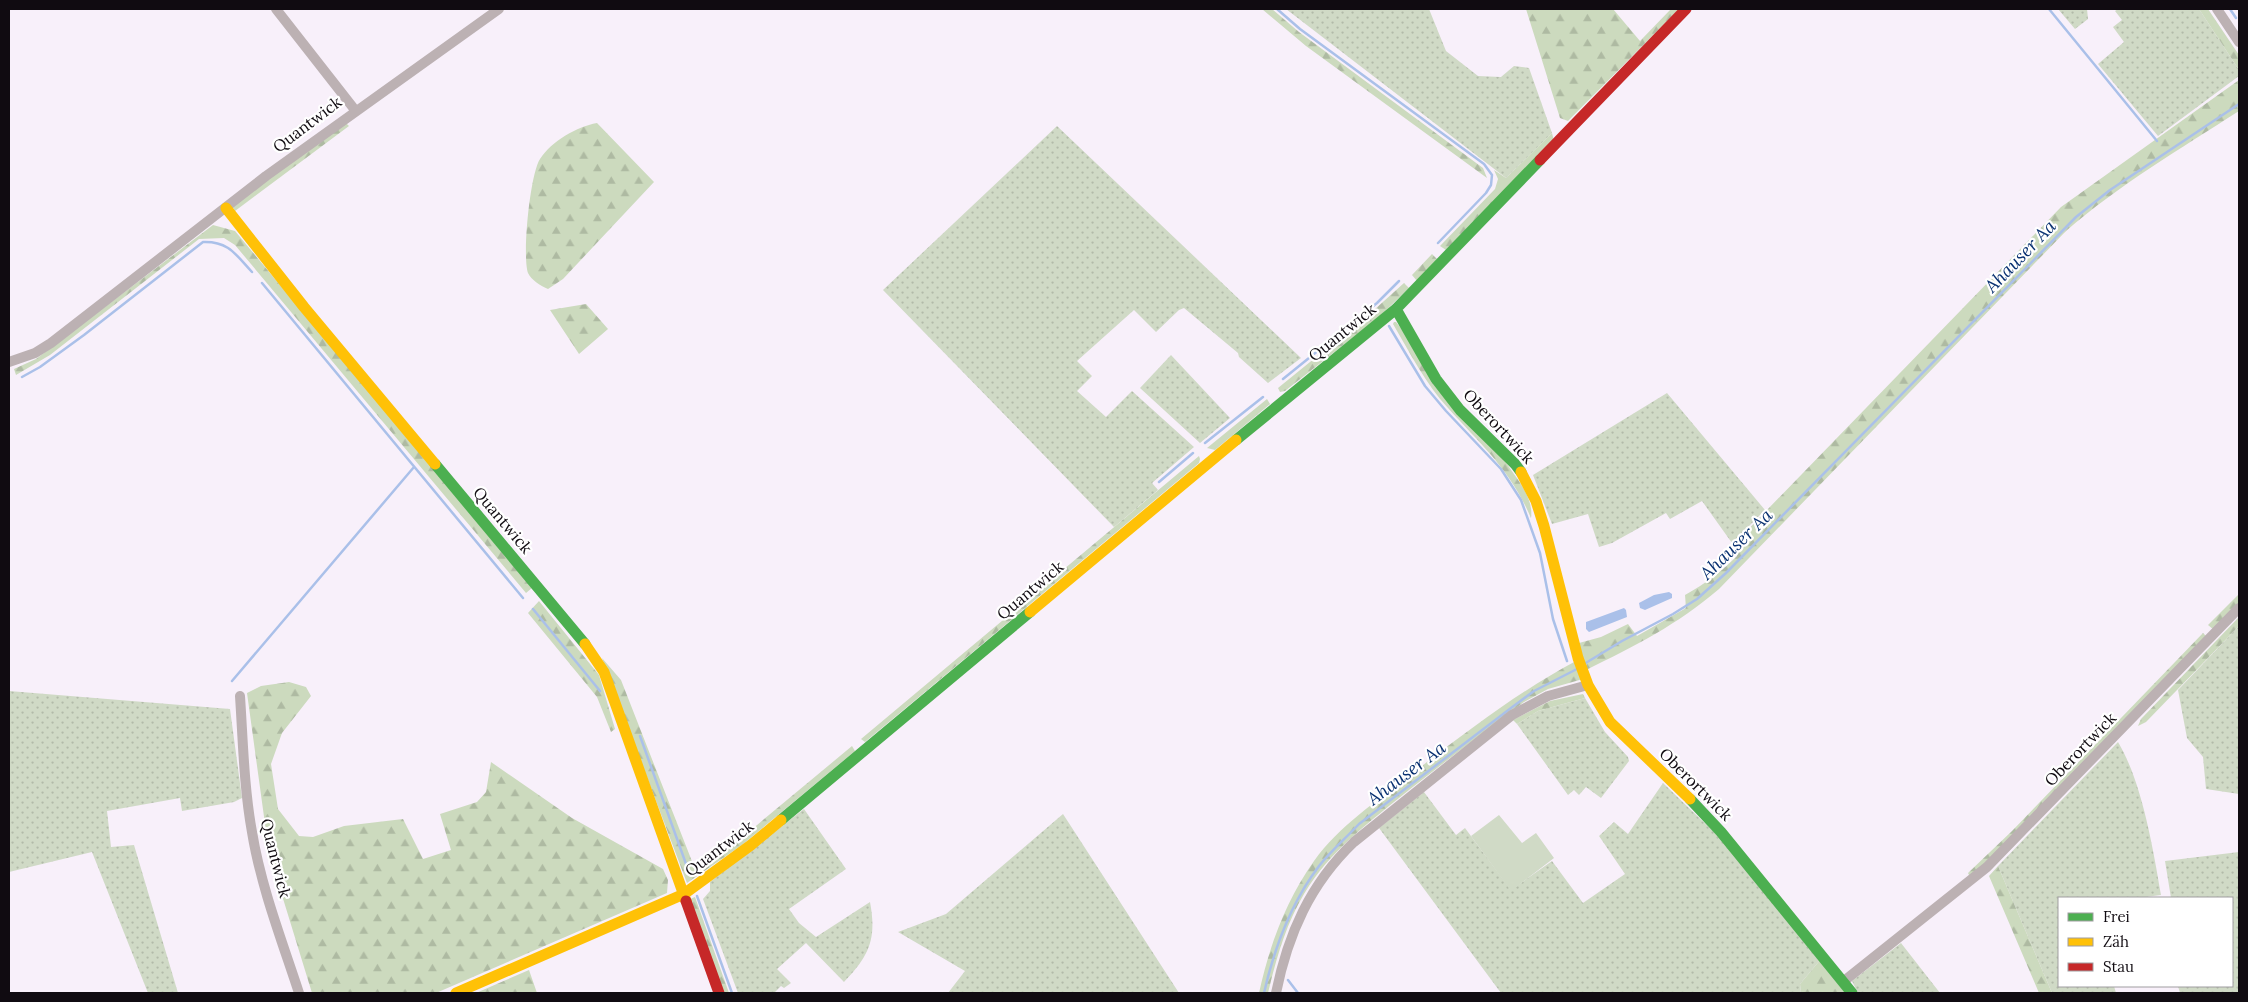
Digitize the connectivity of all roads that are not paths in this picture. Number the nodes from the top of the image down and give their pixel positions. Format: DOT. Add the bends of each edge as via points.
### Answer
graph roads {
  1 [pos="276,9"];
  2 [pos="499,9"];
  3 [pos="1686,9"];
  4 [pos="2217,9"];
  5 [pos="2239,42"];
  6 [pos="355,110"];
  7 [pos="226,208"];
  8 [pos="1396,309"];
  9 [pos="9,362"];
  10 [pos="2239,608"];
  11 [pos="1588,686"];
  12 [pos="240,696"];
  13 [pos="684,894"];
  14 [pos="1844,982"];
  15 [pos="299,993"];
  16 [pos="456,993"];
  17 [pos="719,993"];
  18 [pos="1276,993"];
  19 [pos="1852,993"];
  1 -- 6 [label="street, Quantwick"];
  2 -- 6 [label="street"];
  3 -- 8 [label="street"];
  4 -- 5 [label="street"];
  6 -- 7 [label="street, Quantwick"];
  7 -- 9 [label="street, Quantwick" via="51,343 35,353"];
  7 -- 13 [label="street, Quantwick" via="304,307 590,651 604,672"];
  8 -- 11 [label="street, Oberortwick" via="1436,379 1460,410 1510,459 1528,483 1544,526"];
  8 -- 13 [label="street, Quantwick" via="751,846"];
  10 -- 14 [label="street, Oberortwick" via="1987,867"];
  11 -- 14 [label="street, Oberortwick" via="1610,722 1675,782 1716,826"];
  11 -- 18 [label="street" via="1548,696 1512,715 1339,856 1309,897 1296,924"];
  12 -- 15 [label="street, Quantwick" via="252,834 260,870"];
  13 -- 16 [label="street, Quantwick"];
  13 -- 17 [label="street, Quantwick"];
  14 -- 19 [label="street, Oberortwick"];
}
